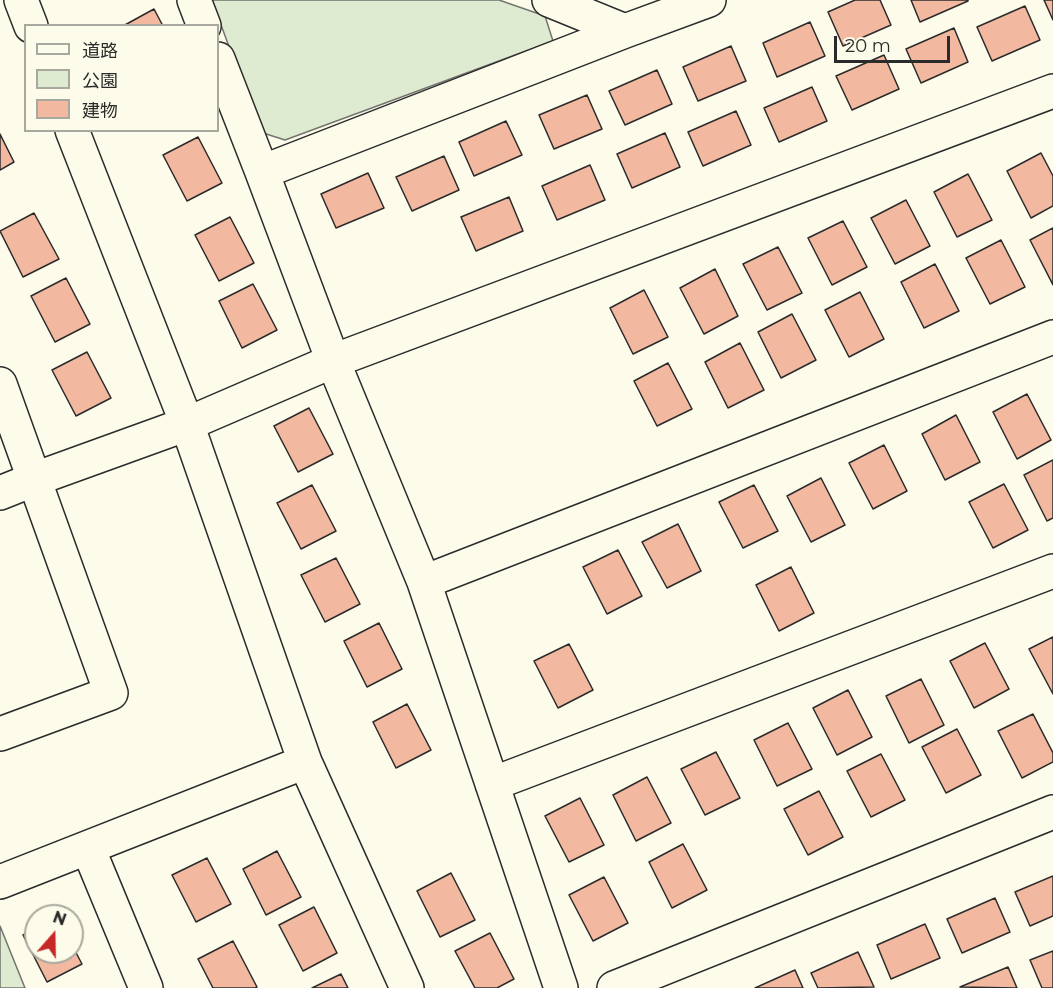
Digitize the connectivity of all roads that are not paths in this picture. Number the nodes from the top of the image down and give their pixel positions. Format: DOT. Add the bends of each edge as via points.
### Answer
graph roads {
  1 [pos="21,0"];
  2 [pos="194,0"];
  3 [pos="549,0"];
  4 [pos="709,0"];
  5 [pos="30,24"];
  6 [pos="203,24"];
  7 [pos="625,31"];
  8 [pos="219,62"];
  9 [pos="1053,91"];
  10 [pos="73,132"];
  11 [pos="262,172"];
  12 [pos="1053,337"];
  13 [pos="333,362"];
  14 [pos="0,384"];
  15 [pos="188,424"];
  16 [pos="35,479"];
  17 [pos="0,493"];
  18 [pos="1053,571"];
  19 [pos="424,582"];
  20 [pos="0,734"];
  21 [pos="304,762"];
  22 [pos="492,784"];
  23 [pos="1053,812"];
  24 [pos="88,848"];
  25 [pos="0,882"];
  26 [pos="146,988"];
  27 [pos="407,988"];
  28 [pos="561,988"];
  29 [pos="614,988"];
  1 -- 5 [label="street"];
  2 -- 6 [label="street"];
  3 -- 7 [label="street"];
  4 -- 7 [label="street"];
  7 -- 11 [label="street"];
  8 -- 11 [label="street"];
  9 -- 13 [label="street"];
  10 -- 15 [label="street"];
  11 -- 13 [label="street"];
  12 -- 19 [label="street"];
  13 -- 15 [label="street"];
  13 -- 19 [label="street"];
  14 -- 16 [label="street"];
  15 -- 16 [label="street"];
  15 -- 21 [label="street"];
  16 -- 17 [label="street"];
  16 -- 20 [label="street" via="111,693"];
  18 -- 22 [label="street"];
  19 -- 22 [label="street"];
  21 -- 24 [label="street"];
  21 -- 27 [label="street"];
  22 -- 28 [label="street"];
  23 -- 29 [label="street"];
  24 -- 25 [label="street"];
  24 -- 26 [label="street"];
}
